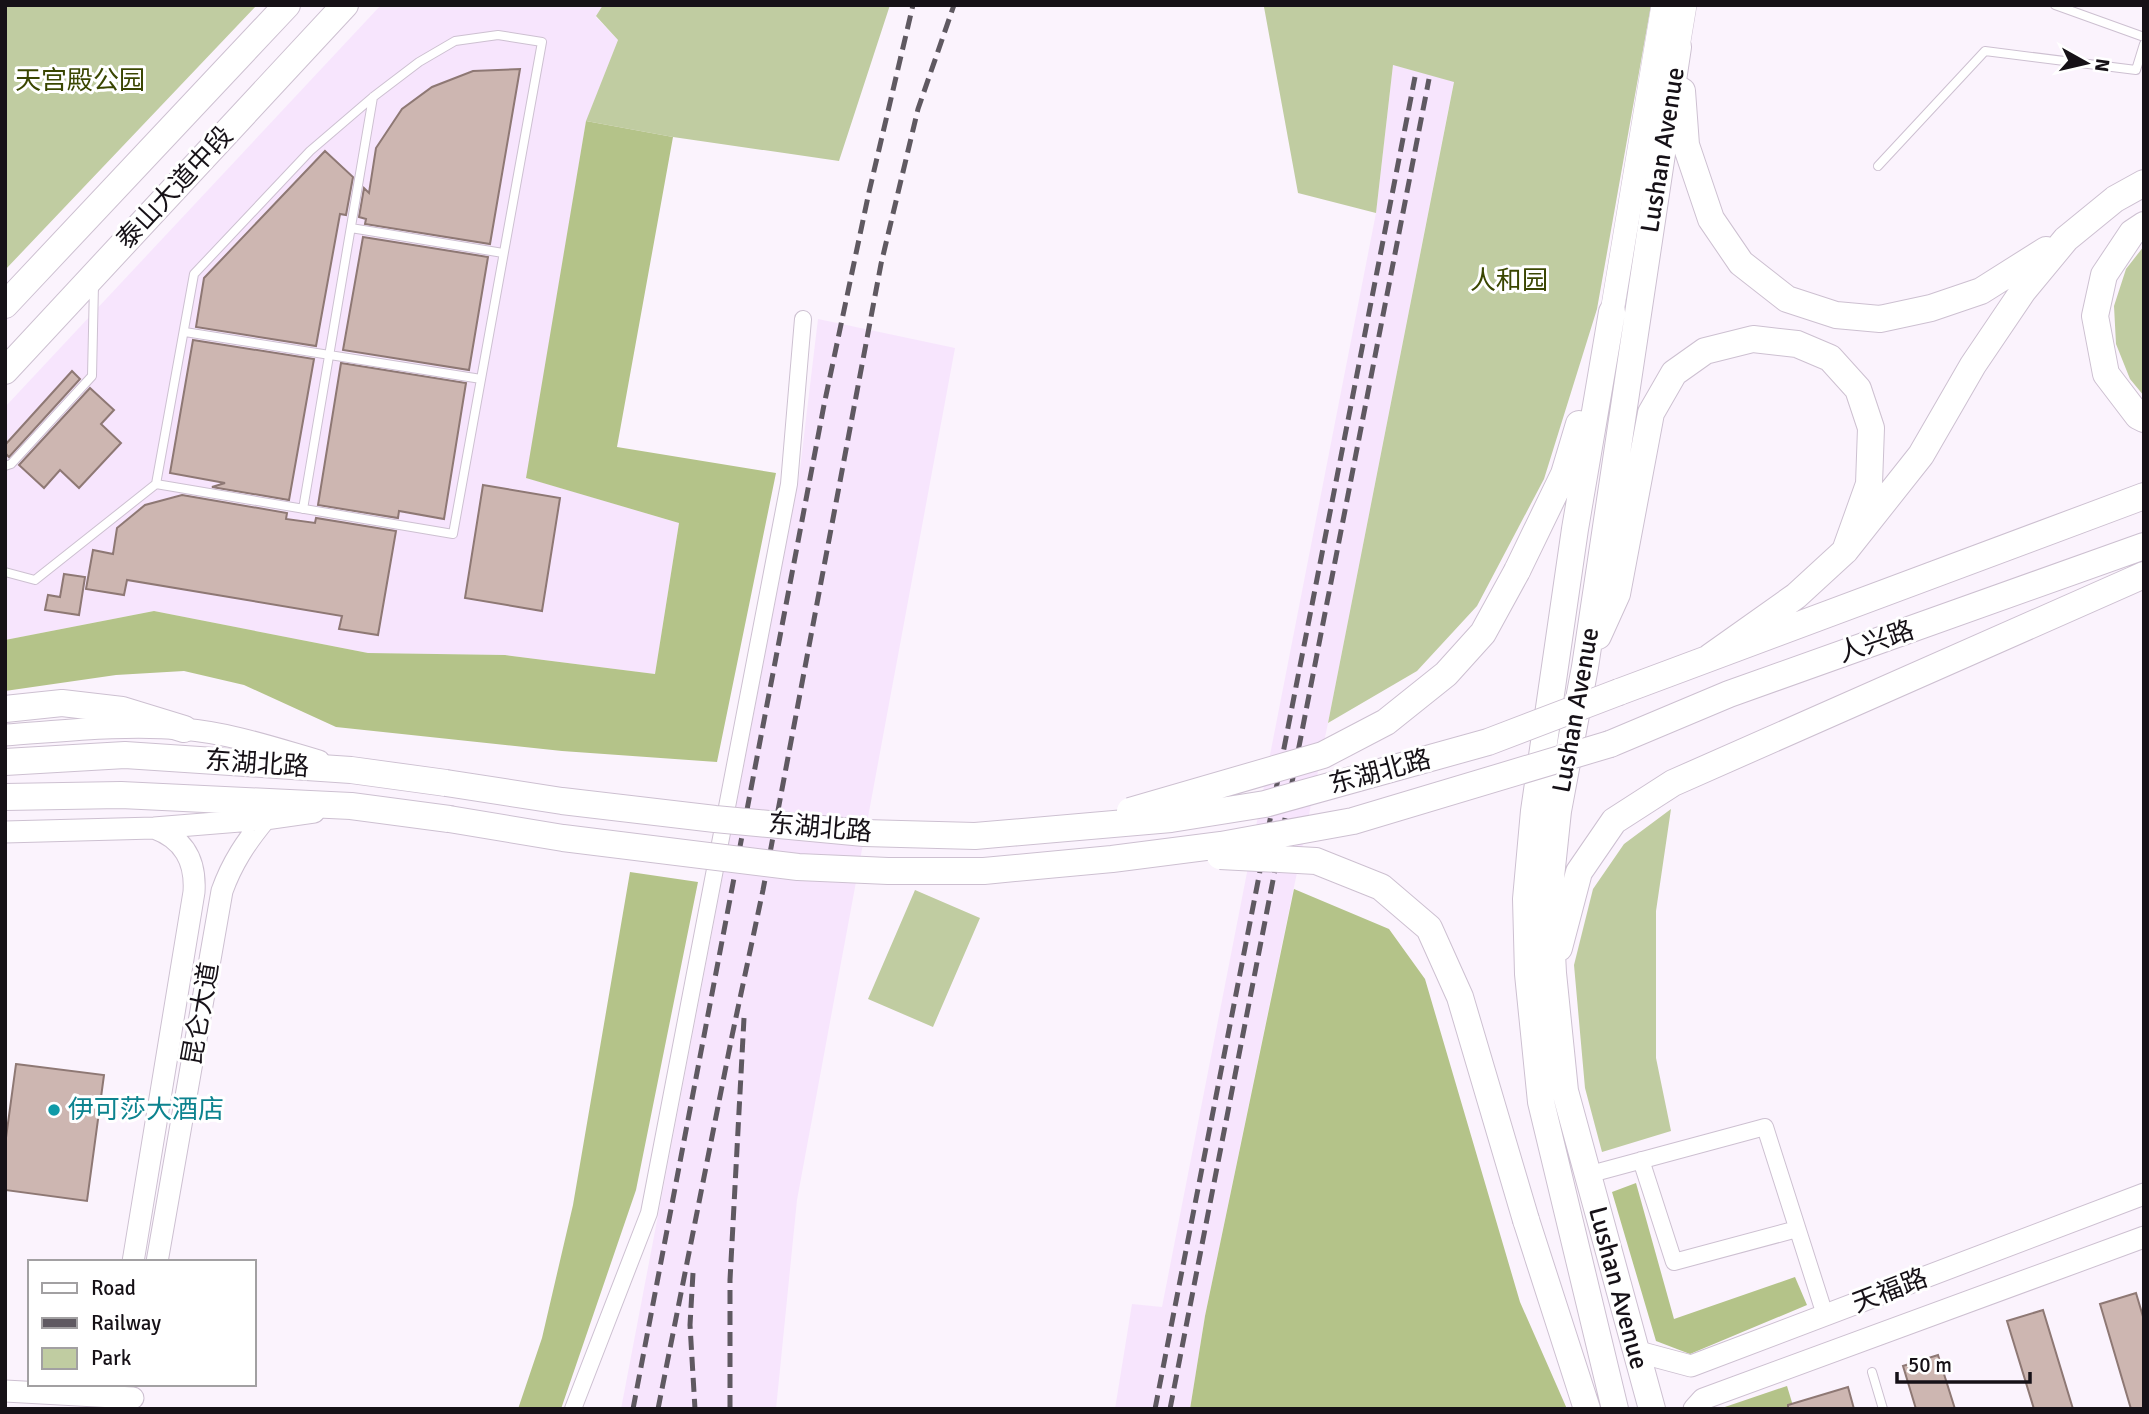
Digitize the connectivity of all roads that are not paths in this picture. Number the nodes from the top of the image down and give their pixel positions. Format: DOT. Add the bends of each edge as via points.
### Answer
graph roads {
  1 [pos="288,5"];
  2 [pos="345,5"];
  3 [pos="1663,5"];
  4 [pos="1685,5"];
  5 [pos="2054,5"];
  6 [pos="2144,37"];
  7 [pos="2144,44"];
  8 [pos="1678,47"];
  9 [pos="373,97"];
  10 [pos="1878,166"];
  11 [pos="2144,183"];
  12 [pos="2144,225"];
  13 [pos="351,228"];
  14 [pos="2066,239"];
  15 [pos="503,253"];
  16 [pos="94,275"];
  17 [pos="5,305"];
  18 [pos="1612,312"];
  19 [pos="803,319"];
  20 [pos="185,331"];
  21 [pos="329,355"];
  22 [pos="5,371"];
  23 [pos="481,379"];
  24 [pos="2144,419"];
  25 [pos="5,466"];
  26 [pos="156,484"];
  27 [pos="2144,496"];
  28 [pos="303,509"];
  29 [pos="2144,546"];
  30 [pos="1845,551"];
  31 [pos="5,572"];
  32 [pos="2144,575"];
  33 [pos="1710,657"];
  34 [pos="1585,667"];
  35 [pos="1619,692"];
  36 [pos="5,709"];
  37 [pos="184,729"];
  38 [pos="5,735"];
  39 [pos="1610,744"];
  40 [pos="5,762"];
  41 [pos="351,770"];
  42 [pos="5,797"];
  43 [pos="351,806"];
  44 [pos="265,819"];
  45 [pos="154,828"];
  46 [pos="1070,828"];
  47 [pos="5,832"];
  48 [pos="1162,853"];
  49 [pos="1553,973"];
  50 [pos="1641,1160"];
  51 [pos="1587,1175"];
  52 [pos="2144,1194"];
  53 [pos="1797,1229"];
  54 [pos="2144,1237"];
  55 [pos="133,1260"];
  56 [pos="157,1260"];
  57 [pos="1825,1315"];
  58 [pos="1635,1351"];
  59 [pos="1872,1372"];
  60 [pos="5,1391"];
  61 [pos="111,1397"];
  62 [pos="133,1397"];
  63 [pos="573,1409"];
  64 [pos="1587,1409"];
  65 [pos="1615,1409"];
  66 [pos="1652,1409"];
  67 [pos="1693,1409"];
  68 [pos="1883,1409"];
  1 -- 17 [label="main road, 泰山大道中段"];
  2 -- 16 [label="main road, 泰山大道中段"];
  3 -- 18 [label="main road, Lushan Avenue"];
  4 -- 8 [label="main road, Lushan Avenue"];
  5 -- 6 [label="lane"];
  7 -- 10 [label="lane" via="2136,69 1985,51"];
  8 -- 14 [label="main road" via="1686,145 1711,219 1741,263 1787,299 1836,315 1880,319 1981,291"];
  8 -- 34 [label="main road, Lushan Avenue"];
  9 -- 13 [label="lane"];
  9 -- 15 [label="lane" via="455,41 498,34 542,42"];
  9 -- 20 [label="lane" via="310,151 194,274"];
  11 -- 14 [label="main road" via="2115,199"];
  12 -- 24 [label="main road" via="2132,233 2104,275 2095,316 2106,374"];
  13 -- 15 [label="lane"];
  13 -- 21 [label="lane"];
  14 -- 30 [label="main road" via="2023,291 1973,365 1921,455"];
  15 -- 23 [label="lane"];
  16 -- 22 [label="main road, 泰山大道中段"];
  16 -- 25 [label="lane" via="92,376"];
  18 -- 46 [label="main road, bridge" via="1564,474 1483,633 1446,674 1386,722 1323,755"];
  18 -- 65 [label="main road, Lushan Avenue" via="1573,542 1534,811 1526,899 1528,974 1541,1101"];
  19 -- 63 [label="street" via="789,484 649,1213"];
  20 -- 21 [label="lane"];
  20 -- 26 [label="lane"];
  21 -- 23 [label="lane"];
  21 -- 28 [label="lane"];
  23 -- 28 [label="lane" via="453,534"];
  26 -- 28 [label="lane"];
  26 -- 31 [label="lane" via="35,580"];
  27 -- 33 [label="main road, 人兴路"];
  29 -- 39 [label="main road, 人兴路" via="1729,694"];
  30 -- 33 [label="main road" via="1796,596"];
  30 -- 34 [label="main road" via="1870,484 1871,428 1857,389 1829,358 1797,344 1753,339 1705,351 1674,373 1651,413 1617,594"];
  32 -- 49 [label="main road" via="1673,783 1614,821 1579,872"];
  33 -- 35 [label="main road, 人兴路"];
  34 -- 49 [label="main road, Lushan Avenue" via="1558,811 1549,896"];
  35 -- 46 [label="main road, 东湖北路, bridge" via="1488,742 1265,804"];
  36 -- 37 [label="main road" via="62,704 122,710"];
  37 -- 38 [label="street" via="111,727"];
  37 -- 41 [label="street" via="242,738"];
  39 -- 48 [label="main road, 东湖北路, bridge" via="1353,821"];
  40 -- 41 [label="main road, 东湖北路" via="125,755"];
  41 -- 46 [label="main road, 东湖北路, bridge" via="562,801 864,833 975,836"];
  42 -- 43 [label="main road, 东湖北路" via="121,795"];
  43 -- 44 [label="street"];
  43 -- 48 [label="main road, 东湖北路, bridge" via="771,864 876,871 984,871"];
  44 -- 45 [label="street"];
  44 -- 56 [label="street, 昆仑大道" via="244,844 222,891"];
  45 -- 47 [label="street"];
  45 -- 55 [label="street, 昆仑大道" via="182,844 195,877"];
  48 -- 64 [label="main road, bridge" via="1316,861 1381,887 1429,928 1460,997"];
  49 -- 51 [label="main road, Lushan Avenue" via="1565,1091"];
  50 -- 51 [label="street"];
  50 -- 53 [label="street" via="1674,1262"];
  50 -- 53 [label="street" via="1765,1127"];
  51 -- 58 [label="main road, Lushan Avenue"];
  52 -- 57 [label="street, 天福路"];
  53 -- 57 [label="street"];
  54 -- 67 [label="street, 天福路" via="1703,1399"];
  57 -- 58 [label="street, 天福路" via="1691,1366"];
  58 -- 66 [label="main road, Lushan Avenue"];
  59 -- 68 [label="lane"];
  60 -- 61 [label="street"];
  61 -- 62 [label="street"];
}
